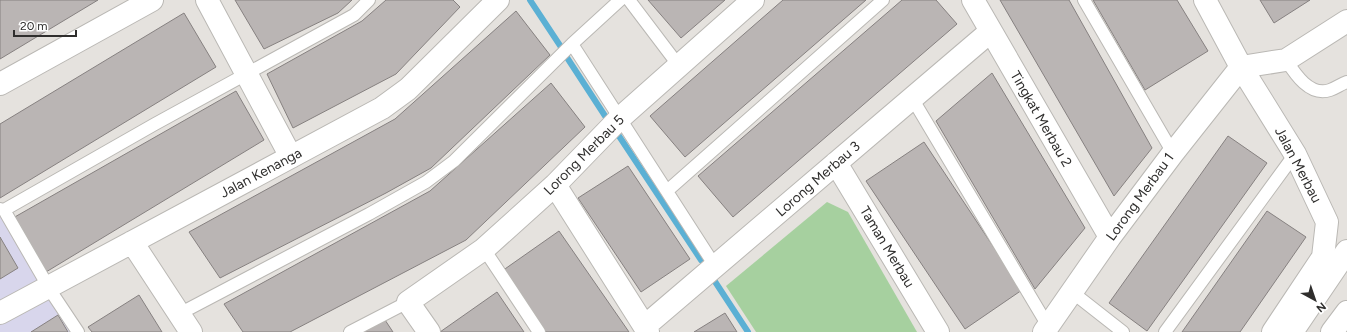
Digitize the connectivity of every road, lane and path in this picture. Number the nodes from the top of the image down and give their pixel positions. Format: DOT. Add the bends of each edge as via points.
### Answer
graph roads {
  1 [pos="207,0"];
  2 [pos="370,0"];
  3 [pos="620,0"];
  4 [pos="629,0"];
  5 [pos="753,0"];
  6 [pos="883,0"];
  7 [pos="972,0"];
  8 [pos="1084,0"];
  9 [pos="1205,0"];
  10 [pos="138,3"];
  11 [pos="489,3"];
  12 [pos="1347,20"];
  13 [pos="991,31"];
  14 [pos="572,44"];
  15 [pos="1286,60"];
  16 [pos="679,66"];
  17 [pos="1241,67"];
  18 [pos="246,74"];
  19 [pos="1347,82"];
  20 [pos="0,84"];
  21 [pos="912,98"];
  22 [pos="620,118"];
  23 [pos="1173,153"];
  24 [pos="1295,154"];
  25 [pos="291,157"];
  26 [pos="836,163"];
  27 [pos="555,185"];
  28 [pos="667,191"];
  29 [pos="2,210"];
  30 [pos="1110,237"];
  31 [pos="132,242"];
  32 [pos="484,249"];
  33 [pos="1347,251"];
  34 [pos="715,266"];
  35 [pos="49,287"];
  36 [pos="1072,292"];
  37 [pos="408,302"];
  38 [pos="1347,312"];
  39 [pos="0,313"];
  40 [pos="179,314"];
  41 [pos="646,329"];
  42 [pos="1046,329"];
  43 [pos="78,332"];
  44 [pos="191,332"];
  45 [pos="350,332"];
  46 [pos="428,332"];
  47 [pos="539,332"];
  48 [pos="938,332"];
  49 [pos="1123,332"];
  50 [pos="1165,332"];
  51 [pos="1273,332"];
  52 [pos="1292,332"];
  53 [pos="1332,332"];
  1 -- 18 [label="main road"];
  2 -- 18 [label="lane" via="354,15"];
  3 -- 14 [label="lane"];
  4 -- 16 [label="lane"];
  5 -- 16 [label="main road, Lorong Merbau 5"];
  6 -- 28 [label="lane"];
  7 -- 13 [label="main road, Tingkat Merbau 2"];
  8 -- 23 [label="lane"];
  9 -- 17 [label="main road, Jalan Merbau"];
  10 -- 20 [label="main road"];
  11 -- 25 [label="main road, Jalan Kenanga" via="408,89 382,108"];
  12 -- 15 [label="main road"];
  13 -- 21 [label="main road, Lorong Merbau 3"];
  13 -- 30 [label="main road, Tingkat Merbau 2"];
  14 -- 22 [label="lane"];
  14 -- 40 [label="lane" via="454,161 426,182"];
  15 -- 17 [label="main road"];
  15 -- 19 [label="lane" via="1296,76 1313,90 1328,91"];
  16 -- 22 [label="main road, Lorong Merbau 5"];
  17 -- 23 [label="main road, Lorong Merbau 1"];
  17 -- 24 [label="main road, Jalan Merbau"];
  18 -- 25 [label="main road"];
  18 -- 29 [label="lane"];
  21 -- 26 [label="main road, Lorong Merbau 3"];
  21 -- 42 [label="lane"];
  22 -- 27 [label="main road, Lorong Merbau 5"];
  22 -- 28 [label="lane"];
  23 -- 30 [label="main road, Lorong Merbau 1"];
  24 -- 50 [label="lane"];
  24 -- 51 [label="main road, Jalan Merbau" via="1327,222 1324,250 1323,257"];
  25 -- 31 [label="main road, Jalan Kenanga"];
  26 -- 34 [label="main road, Lorong Merbau 3"];
  26 -- 48 [label="main road, Taman Merbau"];
  27 -- 32 [label="main road, Lorong Merbau 5"];
  27 -- 41 [label="main road"];
  28 -- 34 [label="lane"];
  29 -- 35 [label="lane"];
  30 -- 36 [label="main road, Lorong Merbau 1"];
  31 -- 35 [label="main road, Jalan Kenanga"];
  31 -- 40 [label="main road"];
  32 -- 37 [label="main road, Lorong Merbau 5"];
  32 -- 47 [label="lane"];
  33 -- 52 [label="main road"];
  34 -- 41 [label="main road, Lorong Merbau 3"];
  35 -- 39 [label="main road, Jalan Kenanga"];
  35 -- 43 [label="lane"];
  36 -- 42 [label="main road, Lorong Merbau 1"];
  36 -- 49 [label="lane"];
  37 -- 45 [label="lane"];
  37 -- 46 [label="main road"];
  38 -- 53 [label="main road"];
  40 -- 44 [label="main road"];
}
